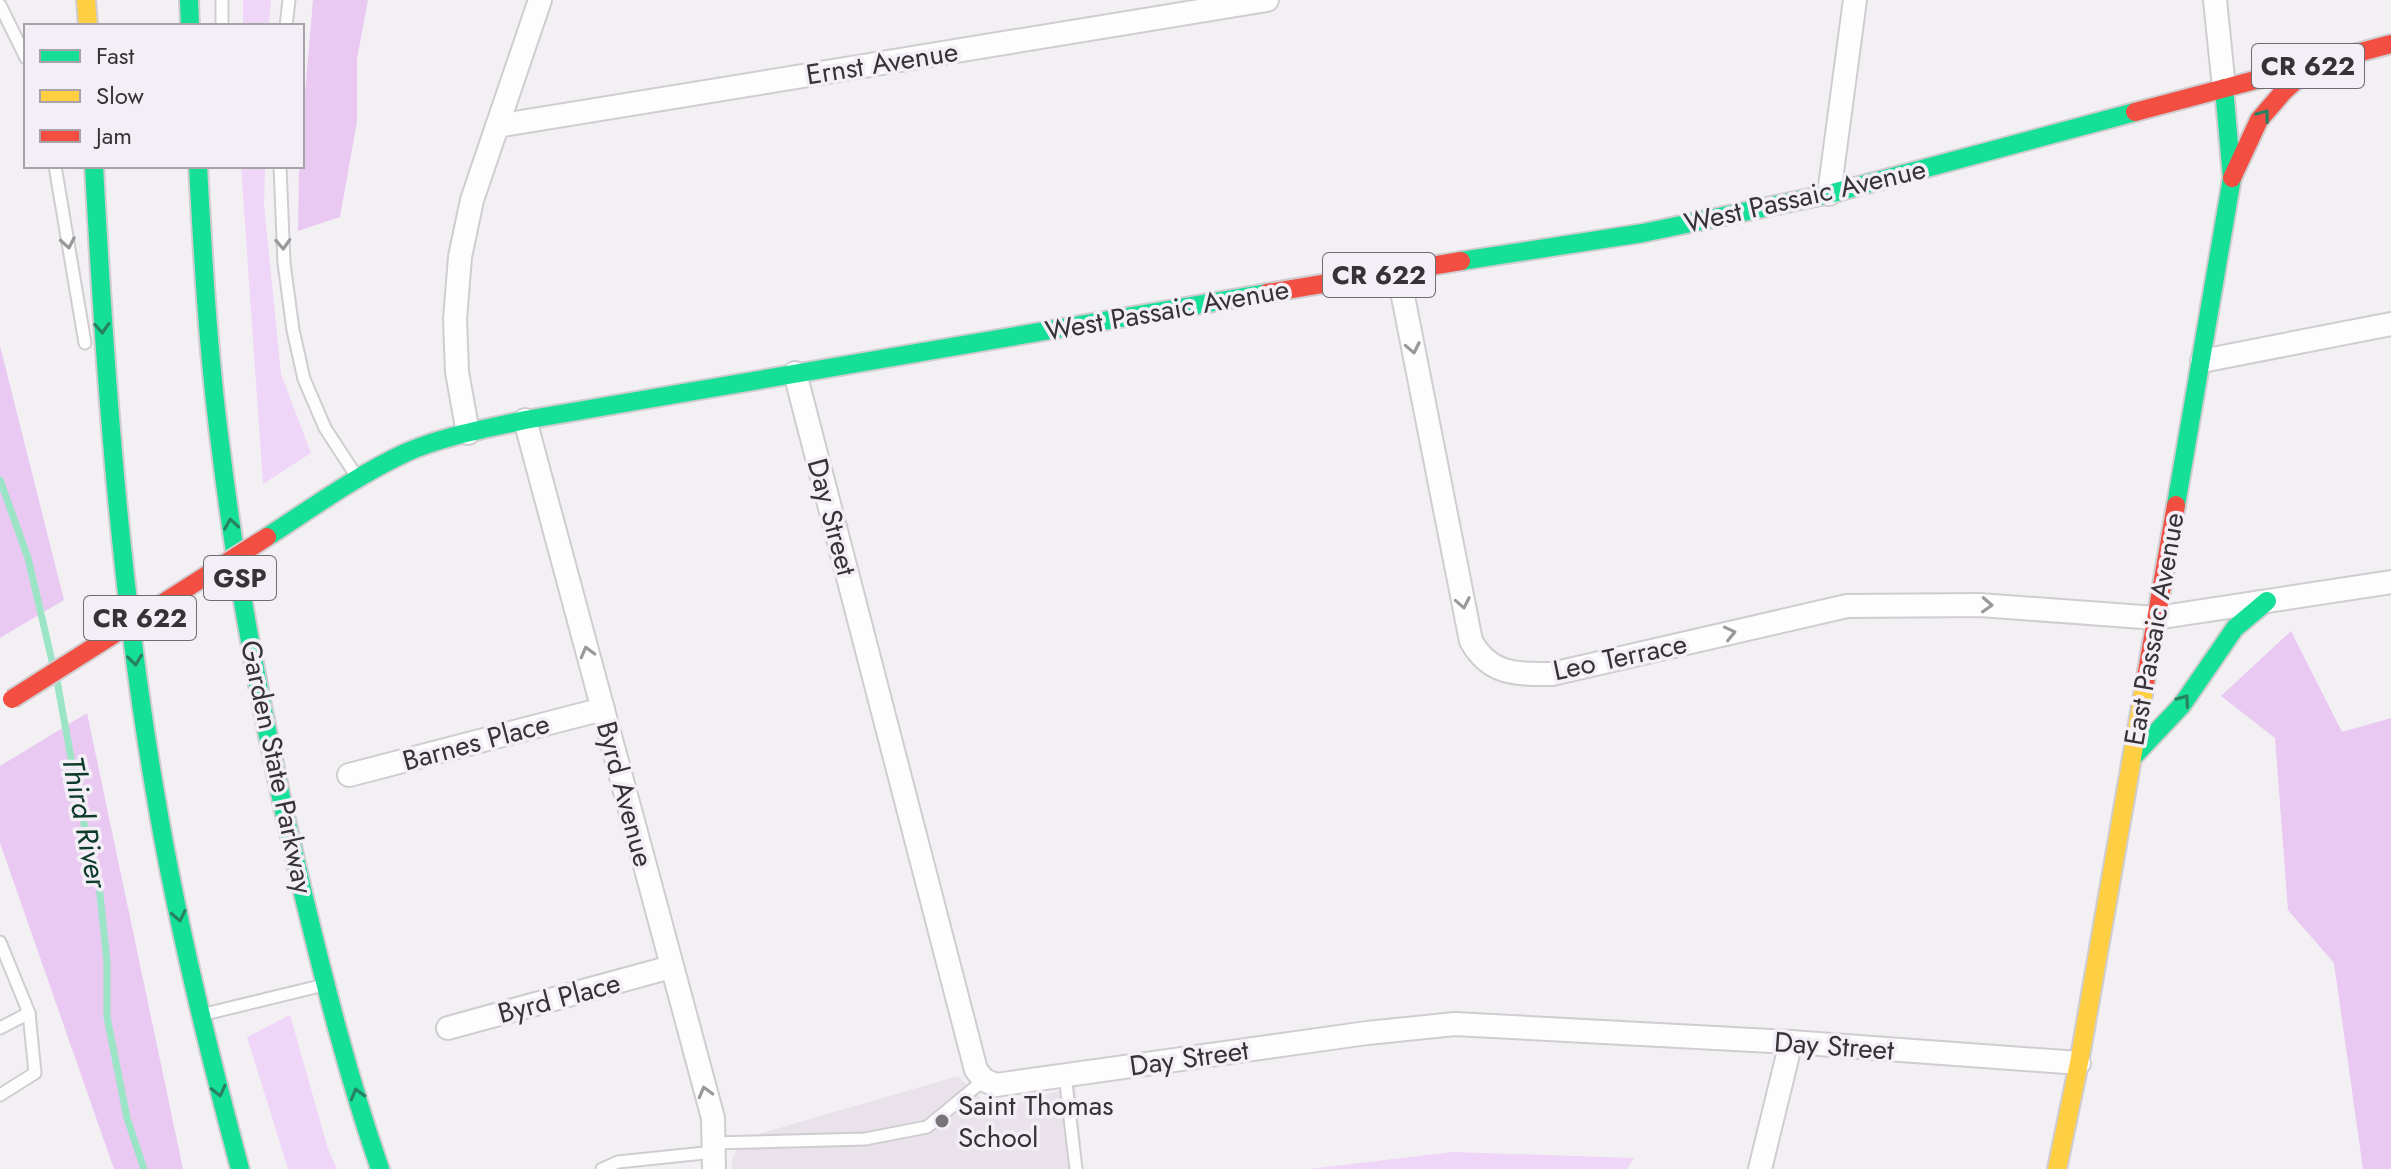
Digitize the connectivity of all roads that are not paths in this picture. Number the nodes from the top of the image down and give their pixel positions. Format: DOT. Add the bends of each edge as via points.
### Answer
graph roads {
  1 [pos="86,0"];
  2 [pos="189,0"];
  3 [pos="222,0"];
  4 [pos="289,0"];
  5 [pos="540,0"];
  6 [pos="1267,0"];
  7 [pos="1855,0"];
  8 [pos="2215,0"];
  9 [pos="0,5"];
  10 [pos="88,24"];
  11 [pos="190,24"];
  12 [pos="222,24"];
  13 [pos="286,24"];
  14 [pos="2391,44"];
  15 [pos="24,54"];
  16 [pos="2314,64"];
  17 [pos="2224,88"];
  18 [pos="497,126"];
  19 [pos="55,168"];
  20 [pos="94,168"];
  21 [pos="198,168"];
  22 [pos="280,168"];
  23 [pos="2232,178"];
  24 [pos="1829,194"];
  25 [pos="212,197"];
  26 [pos="1398,271"];
  27 [pos="206,305"];
  28 [pos="2391,324"];
  29 [pos="87,353"];
  30 [pos="2202,361"];
  31 [pos="795,373"];
  32 [pos="97,415"];
  33 [pos="525,420"];
  34 [pos="468,433"];
  35 [pos="358,480"];
  36 [pos="121,555"];
  37 [pos="2391,582"];
  38 [pos="2267,601"];
  39 [pos="2156,618"];
  40 [pos="6,702"];
  41 [pos="603,709"];
  42 [pos="2132,758"];
  43 [pos="349,775"];
  44 [pos="0,942"];
  45 [pos="671,967"];
  46 [pos="325,984"];
  47 [pos="29,1013"];
  48 [pos="200,1015"];
  49 [pos="0,1028"];
  50 [pos="448,1028"];
  51 [pos="1791,1042"];
  52 [pos="2079,1063"];
  53 [pos="1065,1075"];
  54 [pos="984,1080"];
  55 [pos="0,1095"];
  56 [pos="714,1155"];
  57 [pos="662,1163"];
  58 [pos="240,1169"];
  59 [pos="380,1169"];
  60 [pos="602,1169"];
  61 [pos="1076,1169"];
  62 [pos="1760,1169"];
  63 [pos="2057,1169"];
  1 -- 10 [label="main road"];
  2 -- 11 [label="main road"];
  3 -- 12 [label="lane"];
  4 -- 13 [label="lane"];
  5 -- 18 [label="street"];
  6 -- 18 [label="street, Ernst Avenue"];
  7 -- 24 [label="street"];
  8 -- 17 [label="street"];
  9 -- 15 [label="lane"];
  14 -- 16 [label="main road, West Passaic Avenue / CR 622"];
  16 -- 17 [label="main road, West Passaic Avenue / CR 622"];
  23 -- 16 [label="main road, one-way" via="2259,120"];
  17 -- 23 [label="main road, East Passaic Avenue"];
  17 -- 24 [label="main road, West Passaic Avenue / CR 622"];
  18 -- 34 [label="street" via="460,257 457,372"];
  19 -- 29 [label="lane, one-way"];
  20 -- 36 [label="main road, one-way" via="104,381"];
  21 -- 27 [label="main road, Garden State Parkway / GSP"];
  22 -- 35 [label="lane, one-way" via="284,263 304,379 325,428"];
  23 -- 30 [label="main road, East Passaic Avenue"];
  24 -- 26 [label="main road, West Passaic Avenue / CR 622" via="1643,233"];
  25 -- 27 [label="lane"];
  26 -- 31 [label="main road, West Passaic Avenue / CR 622"];
  26 -- 39 [label="street, Leo Terrace, one-way" via="1471,641 1480,657 1499,670 1552,674 1847,606 1980,605"];
  46 -- 27 [label="main road, Garden State Parkway / GSP, one-way" via="251,651 224,479"];
  28 -- 30 [label="street"];
  30 -- 39 [label="main road, East Passaic Avenue"];
  31 -- 33 [label="main road, West Passaic Avenue / CR 622"];
  31 -- 54 [label="street, Day Street" via="976,1070"];
  32 -- 36 [label="lane"];
  33 -- 34 [label="main road, West Passaic Avenue / CR 622"];
  41 -- 33 [label="street, Byrd Avenue, one-way"];
  34 -- 35 [label="main road, West Passaic Avenue / CR 622" via="427,445"];
  35 -- 40 [label="main road, West Passaic Avenue / CR 622, bridge"];
  36 -- 48 [label="main road, one-way" via="144,731"];
  37 -- 38 [label="street, Leo Terrace"];
  38 -- 39 [label="street, Leo Terrace"];
  42 -- 38 [label="main road, one-way" via="2182,705 2235,628"];
  39 -- 42 [label="main road, East Passaic Avenue"];
  41 -- 43 [label="street, Barnes Place"];
  41 -- 45 [label="street, Byrd Avenue"];
  42 -- 52 [label="main road, East Passaic Avenue"];
  44 -- 47 [label="lane"];
  45 -- 50 [label="street, Byrd Place"];
  56 -- 45 [label="street, Byrd Avenue, one-way" via="713,1118"];
  46 -- 48 [label="lane"];
  59 -- 46 [label="main road, Garden State Parkway / GSP, one-way"];
  47 -- 49 [label="lane"];
  47 -- 55 [label="lane" via="35,1073"];
  48 -- 58 [label="main road, one-way"];
  51 -- 52 [label="street, Day Street"];
  51 -- 53 [label="street, Day Street" via="1455,1024"];
  51 -- 62 [label="street"];
  52 -- 63 [label="main road, East Passaic Avenue"];
  53 -- 54 [label="street, Day Street" via="996,1085"];
  53 -- 61 [label="lane"];
  54 -- 56 [label="lane" via="927,1127"];
  56 -- 57 [label="lane"];
  57 -- 60 [label="lane" via="618,1162"];
}
